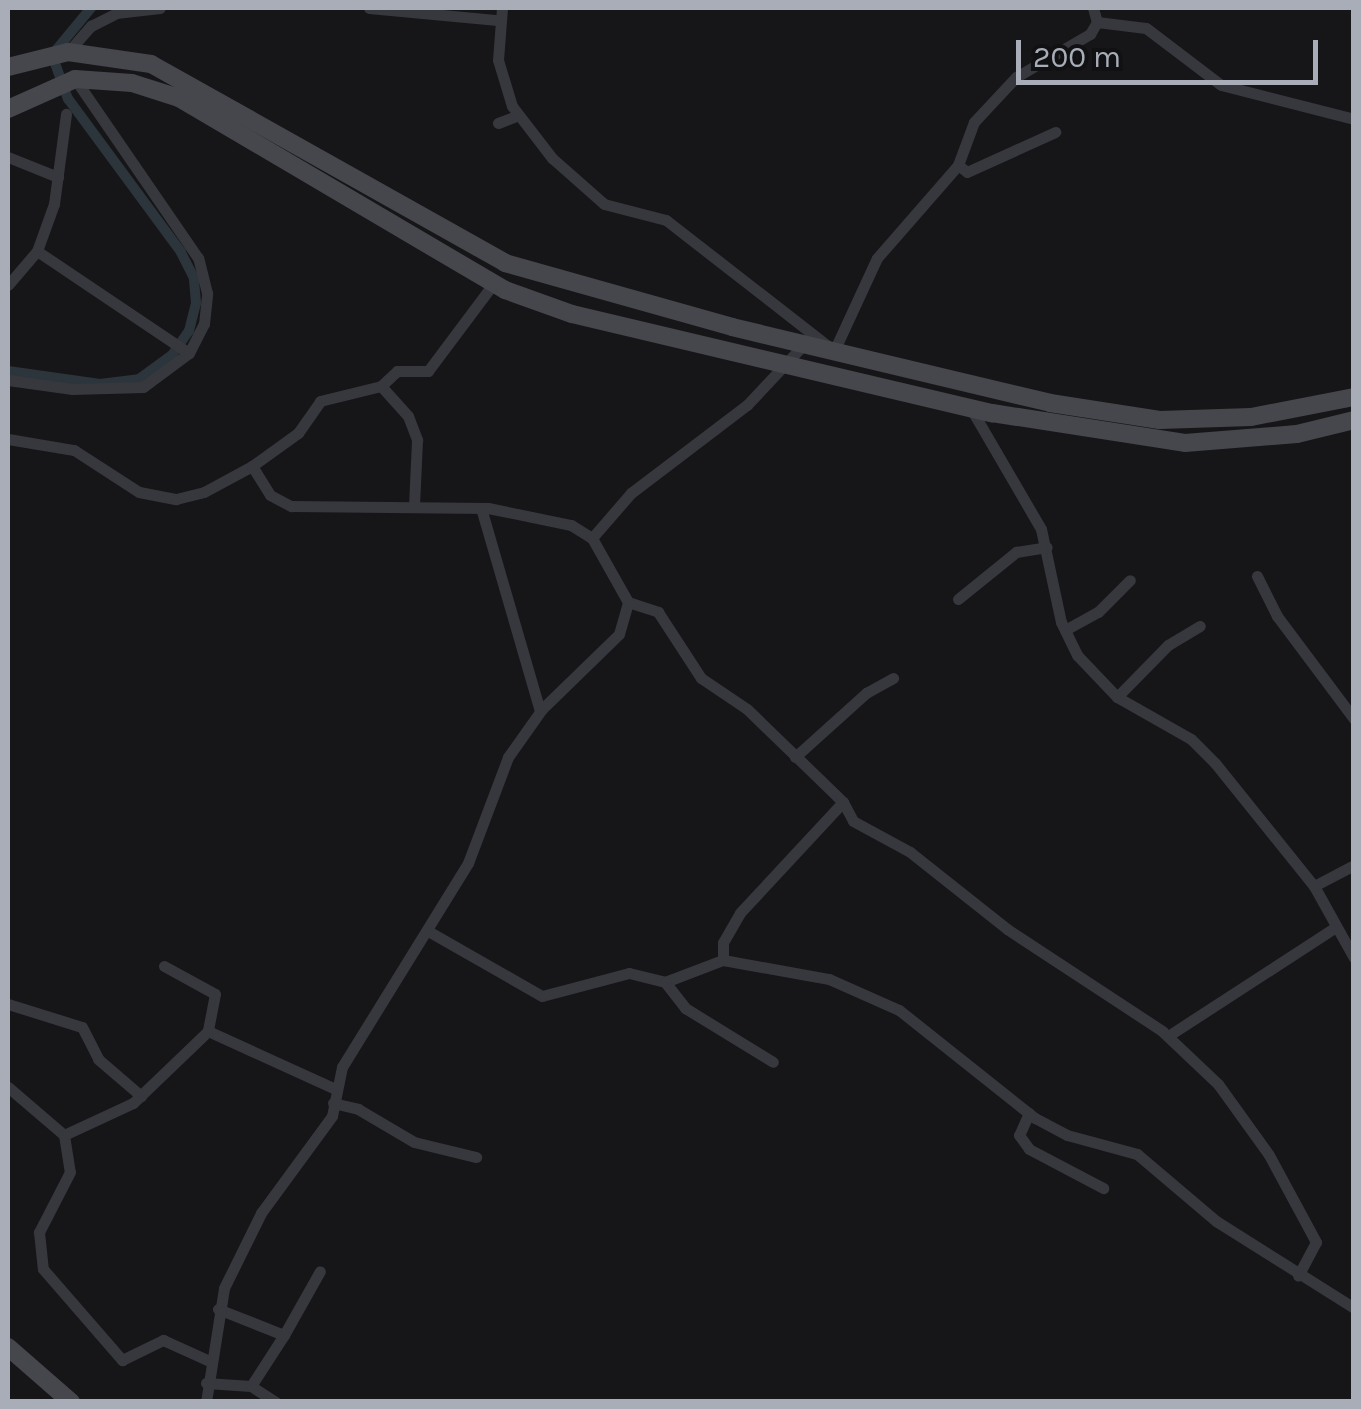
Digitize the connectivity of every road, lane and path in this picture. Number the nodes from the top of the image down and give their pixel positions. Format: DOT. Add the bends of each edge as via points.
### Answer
graph roads {
  1 [pos="160,8"];
  2 [pos="369,8"];
  3 [pos="1093,8"];
  4 [pos="390,10"];
  5 [pos="499,14"];
  6 [pos="1098,22"];
  7 [pos="60,54"];
  8 [pos="8,66"];
  9 [pos="66,82"];
  10 [pos="8,108"];
  11 [pos="66,114"];
  12 [pos="520,116"];
  13 [pos="1354,119"];
  14 [pos="498,122"];
  15 [pos="1055,132"];
  16 [pos="8,156"];
  17 [pos="958,165"];
  18 [pos="58,177"];
  19 [pos="37,251"];
  20 [pos="8,264"];
  21 [pos="19,274"];
  22 [pos="494,284"];
  23 [pos="8,285"];
  24 [pos="804,344"];
  25 [pos="183,349"];
  26 [pos="834,351"];
  27 [pos="788,362"];
  28 [pos="8,380"];
  29 [pos="380,386"];
  30 [pos="1354,397"];
  31 [pos="970,407"];
  32 [pos="1354,420"];
  33 [pos="8,440"];
  34 [pos="252,466"];
  35 [pos="414,505"];
  36 [pos="481,508"];
  37 [pos="592,538"];
  38 [pos="1047,548"];
  39 [pos="1257,576"];
  40 [pos="1130,580"];
  41 [pos="958,599"];
  42 [pos="628,602"];
  43 [pos="1200,626"];
  44 [pos="1065,630"];
  45 [pos="894,678"];
  46 [pos="1117,697"];
  47 [pos="540,712"];
  48 [pos="1354,720"];
  49 [pos="794,757"];
  50 [pos="842,802"];
  51 [pos="1354,865"];
  52 [pos="1314,886"];
  53 [pos="1333,928"];
  54 [pos="428,931"];
  55 [pos="1354,958"];
  56 [pos="722,960"];
  57 [pos="164,966"];
  58 [pos="665,982"];
  59 [pos="8,1004"];
  60 [pos="208,1031"];
  61 [pos="1168,1036"];
  62 [pos="773,1062"];
  63 [pos="8,1087"];
  64 [pos="335,1088"];
  65 [pos="141,1096"];
  66 [pos="334,1103"];
  67 [pos="1029,1113"];
  68 [pos="64,1135"];
  69 [pos="476,1157"];
  70 [pos="1103,1188"];
  71 [pos="320,1272"];
  72 [pos="1298,1276"];
  73 [pos="1354,1308"];
  74 [pos="218,1309"];
  75 [pos="284,1335"];
  76 [pos="8,1347"];
  77 [pos="207,1360"];
  78 [pos="206,1383"];
  79 [pos="251,1386"];
  80 [pos="71,1402"];
  81 [pos="206,1402"];
  82 [pos="276,1402"];
  1 -- 7 [label="street" via="116,13"];
  2 -- 4 [label="street"];
  3 -- 6 [label="street"];
  4 -- 5 [label="street"];
  5 -- 12 [label="street" via="498,60"];
  6 -- 13 [label="street" via="1146,28 1222,84"];
  6 -- 17 [label="street" via="1090,34 995,95 974,122"];
  7 -- 8 [label="main road"];
  7 -- 24 [label="main road" via="119,56 187,79 505,262 555,282"];
  9 -- 10 [label="main road"];
  9 -- 22 [label="main road" via="132,83 178,98"];
  9 -- 25 [label="street" via="198,258 207,293 204,324"];
  11 -- 18 [label="street"];
  12 -- 14 [label="street"];
  12 -- 26 [label="street" via="552,158 604,204 666,220"];
  15 -- 17 [label="street" via="967,172"];
  16 -- 18 [label="street"];
  17 -- 26 [label="street" via="877,258"];
  18 -- 19 [label="street"];
  19 -- 21 [label="street"];
  19 -- 25 [label="street"];
  20 -- 21 [label="street"];
  21 -- 23 [label="street"];
  22 -- 27 [label="main road" via="572,314"];
  22 -- 29 [label="street" via="428,371 398,371"];
  24 -- 26 [label="main road"];
  24 -- 27 [label="street"];
  25 -- 28 [label="street" via="143,387"];
  26 -- 30 [label="main road" via="1050,403 1160,420 1251,417"];
  27 -- 31 [label="main road"];
  27 -- 37 [label="street" via="746,405 631,493"];
  29 -- 34 [label="street" via="320,402 298,433"];
  29 -- 35 [label="street" via="408,416 418,440"];
  31 -- 32 [label="main road" via="1185,443 1297,434"];
  31 -- 38 [label="street" via="1032,509"];
  33 -- 34 [label="street" via="74,450 139,492 176,499"];
  34 -- 35 [label="street" via="270,496 291,506"];
  35 -- 36 [label="street"];
  36 -- 37 [label="street" via="571,525"];
  36 -- 47 [label="street"];
  37 -- 42 [label="street"];
  38 -- 41 [label="street" via="1016,552"];
  38 -- 44 [label="street"];
  39 -- 48 [label="street" via="1277,616"];
  40 -- 44 [label="street" via="1098,612"];
  42 -- 47 [label="street" via="611,646"];
  42 -- 49 [label="street" via="658,612 692,669"];
  43 -- 46 [label="street" via="1168,645"];
  44 -- 46 [label="street" via="1077,655"];
  45 -- 49 [label="street" via="866,693"];
  46 -- 52 [label="street" via="1191,739"];
  47 -- 54 [label="street" via="508,756 468,863"];
  49 -- 50 [label="street"];
  50 -- 56 [label="street" via="740,913 723,943"];
  50 -- 61 [label="street" via="853,821 910,852 1008,929"];
  51 -- 52 [label="street"];
  52 -- 53 [label="street"];
  53 -- 55 [label="street"];
  53 -- 61 [label="street"];
  54 -- 58 [label="street" via="542,996 629,973"];
  54 -- 64 [label="street" via="386,987"];
  56 -- 58 [label="street"];
  56 -- 67 [label="street" via="830,979 898,1010"];
  57 -- 60 [label="street" via="216,994"];
  58 -- 62 [label="street" via="685,1008"];
  59 -- 65 [label="street" via="82,1027 98,1058"];
  60 -- 64 [label="street"];
  60 -- 65 [label="street"];
  61 -- 72 [label="street" via="1218,1084 1316,1242"];
  63 -- 68 [label="street"];
  64 -- 66 [label="street"];
  65 -- 68 [label="street"];
  66 -- 69 [label="street" via="358,1108 414,1142"];
  66 -- 74 [label="street" via="332,1116 262,1214"];
  67 -- 70 [label="street" via="1019,1135 1030,1149"];
  67 -- 72 [label="street" via="1068,1135 1137,1154 1216,1221"];
  68 -- 77 [label="street" via="70,1172 39,1232 43,1270 122,1360 162,1340"];
  71 -- 75 [label="street"];
  72 -- 73 [label="street"];
  74 -- 75 [label="street"];
  74 -- 77 [label="street"];
  75 -- 79 [label="street"];
  76 -- 80 [label="main road"];
  77 -- 78 [label="street"];
  78 -- 79 [label="street"];
  78 -- 81 [label="street"];
  79 -- 82 [label="street"];
}
